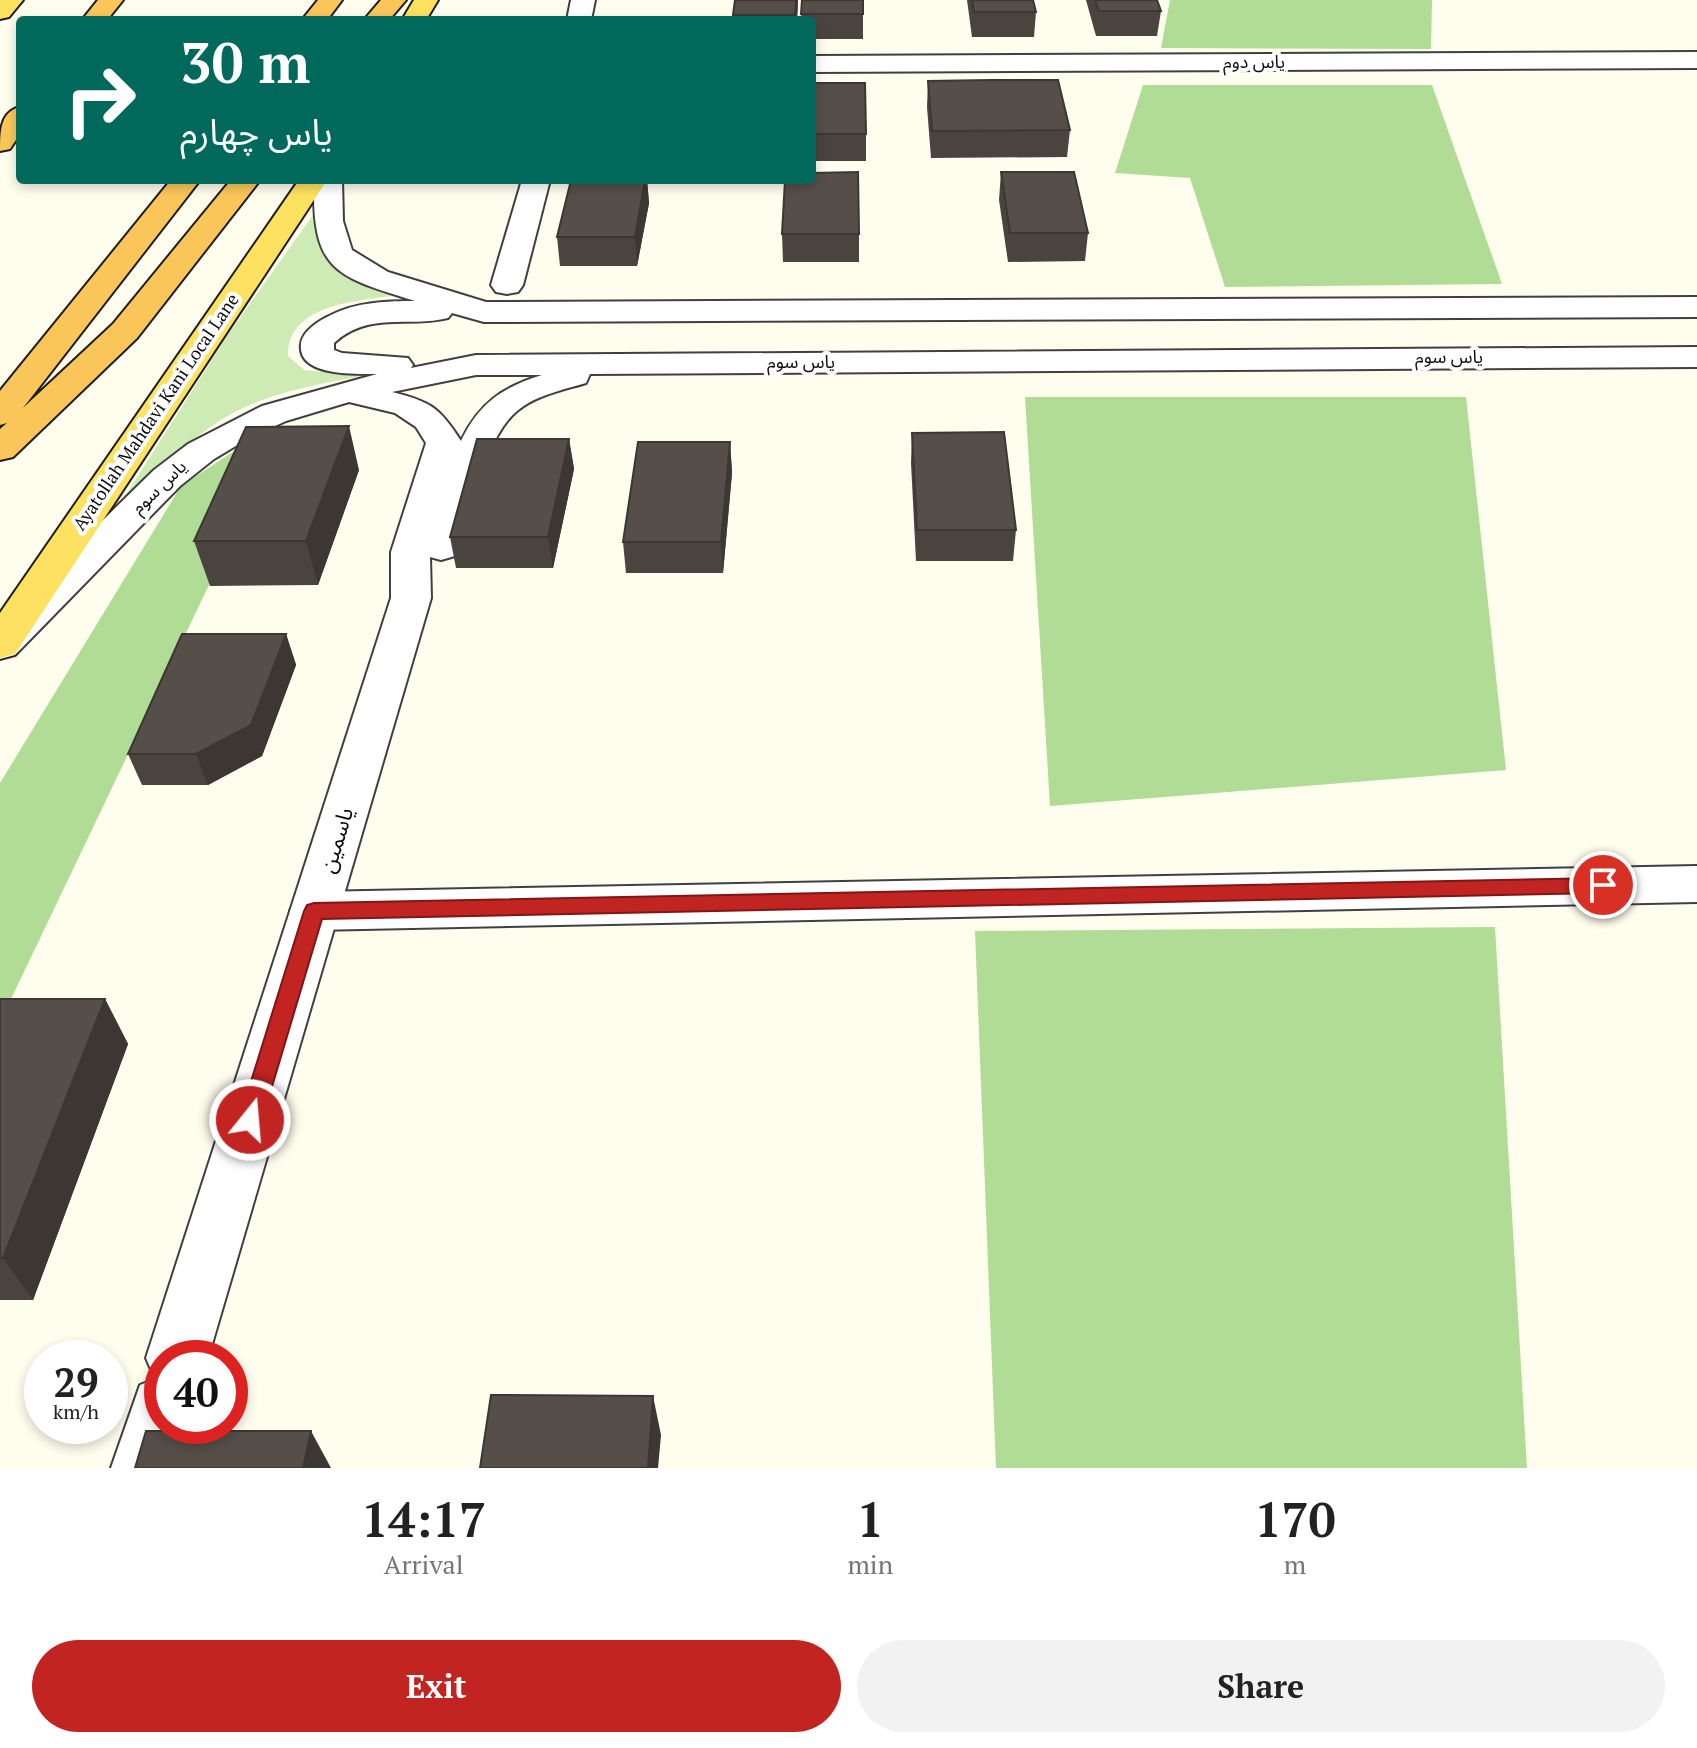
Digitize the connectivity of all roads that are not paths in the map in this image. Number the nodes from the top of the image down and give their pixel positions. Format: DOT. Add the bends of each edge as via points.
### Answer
graph roads {
  1 [pos="11,0"];
  2 [pos="111,0"];
  3 [pos="330,0"];
  4 [pos="394,0"];
  5 [pos="0,12"];
  6 [pos="97,16"];
  7 [pos="317,16"];
  8 [pos="380,16"];
  9 [pos="1697,60"];
  10 [pos="816,64"];
  11 [pos="16,121"];
  12 [pos="0,143"];
  13 [pos="183,184"];
  14 [pos="243,184"];
  15 [pos="310,184"];
  16 [pos="328,184"];
  17 [pos="535,184"];
  18 [pos="507,285"];
  19 [pos="1697,307"];
  20 [pos="484,312"];
  21 [pos="1697,357"];
  22 [pos="611,364"];
  23 [pos="476,365"];
  24 [pos="349,391"];
  25 [pos="0,414"];
  26 [pos="0,449"];
  27 [pos="411,598"];
  28 [pos="0,644"];
  29 [pos="1697,884"];
  30 [pos="314,911"];
  31 [pos="183,1340"];
  32 [pos="150,1444"];
  33 [pos="143,1468"];
  1 -- 5 [label="main road"];
  2 -- 6 [label="highway"];
  3 -- 7 [label="highway"];
  4 -- 8 [label="highway"];
  9 -- 10 [label="street, یاس دوم"];
  11 -- 12 [label="highway"];
  13 -- 25 [label="highway"];
  14 -- 26 [label="highway" via="125,331"];
  15 -- 28 [label="main road, Ayatollah Mahdavi Kani Local Lane"];
  16 -- 20 [label="street" via="328,221 338,255 377,279"];
  17 -- 18 [label="street"];
  19 -- 20 [label="street"];
  20 -- 23 [label="street" via="354,315 317,341 318,355 337,363"];
  21 -- 22 [label="street, یاس سوم"];
  22 -- 23 [label="street, یاس سوم"];
  22 -- 27 [label="street" via="504,404 479,438 438,559"];
  23 -- 24 [label="street, یاس سوم"];
  24 -- 27 [label="street" via="407,406 430,420 444,443 410,552"];
  24 -- 28 [label="street, یاس سوم" via="267,415 191,456"];
  27 -- 30 [label="street, یاسمین"];
  29 -- 30 [label="street"];
  30 -- 31 [label="street, یاسمین"];
  32 -- 33 [label="street"];
}
